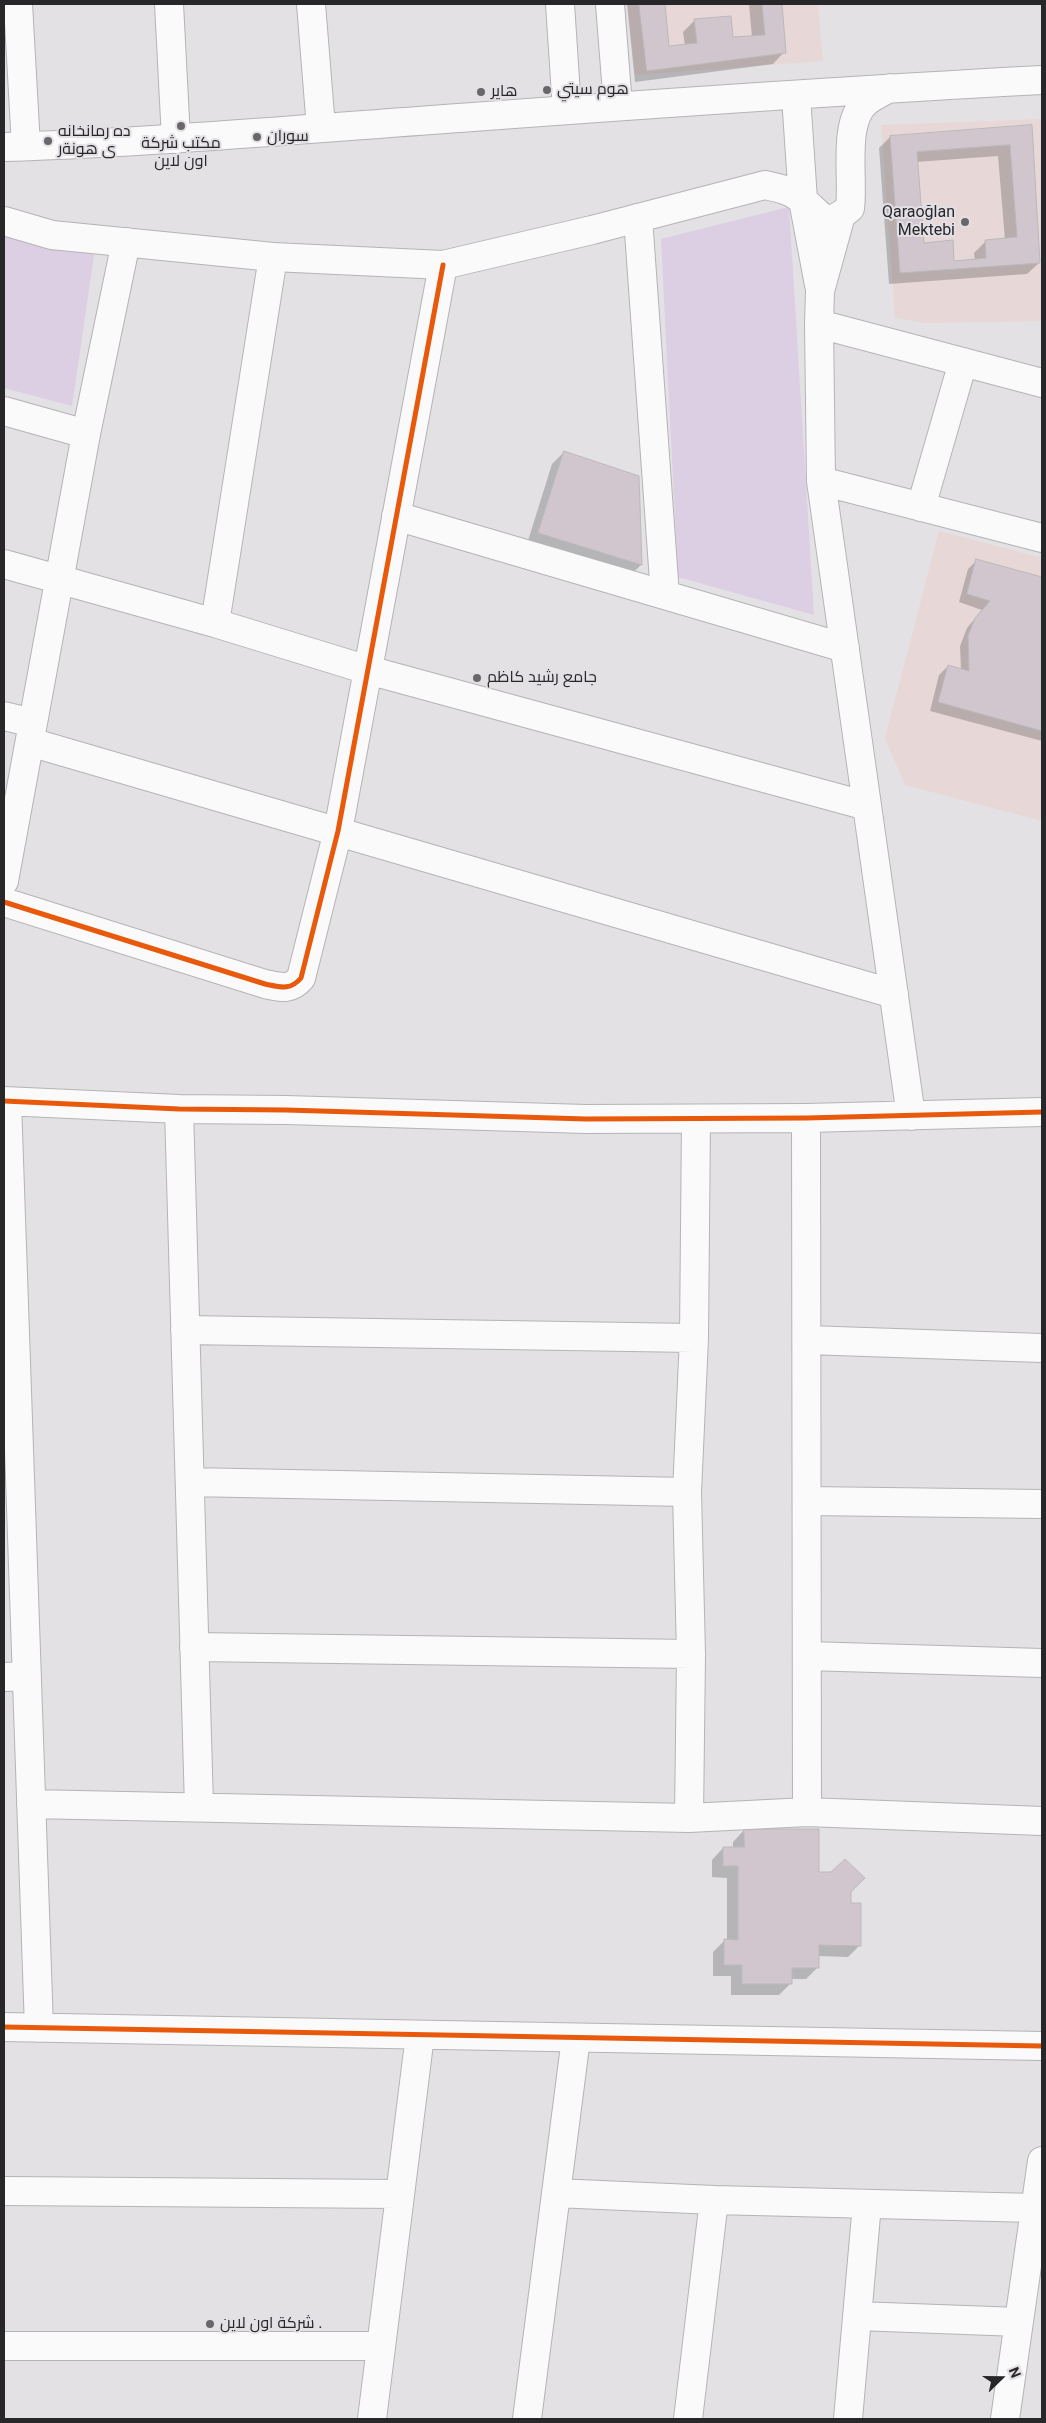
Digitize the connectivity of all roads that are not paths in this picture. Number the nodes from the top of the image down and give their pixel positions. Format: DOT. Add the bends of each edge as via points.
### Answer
graph roads {
  1 [pos="18,4"];
  2 [pos="169,4"];
  3 [pos="311,4"];
  4 [pos="560,4"];
  5 [pos="610,4"];
  6 [pos="1042,80"];
  7 [pos="890,88"];
  8 [pos="806,95"];
  9 [pos="618,106"];
  10 [pos="567,110"];
  11 [pos="321,128"];
  12 [pos="176,139"];
  13 [pos="851,141"];
  14 [pos="15,146"];
  15 [pos="803,200"];
  16 [pos="841,215"];
  17 [pos="638,218"];
  18 [pos="4,221"];
  19 [pos="126,242"];
  20 [pos="273,257"];
  21 [pos="443,265"];
  22 [pos="820,291"];
  23 [pos="819,324"];
  24 [pos="963,362"];
  25 [pos="1042,383"];
  26 [pos="4,411"];
  27 [pos="86,434"];
  28 [pos="821,481"];
  29 [pos="921,507"];
  30 [pos="396,516"];
  31 [pos="1042,538"];
  32 [pos="4,564"];
  33 [pos="59,579"];
  34 [pos="665,595"];
  35 [pos="215,623"];
  36 [pos="845,648"];
  37 [pos="368,670"];
  38 [pos="4,716"];
  39 [pos="31,732"];
  40 [pos="867,806"];
  41 [pos="338,831"];
  42 [pos="4,881"];
  43 [pos="4,902"];
  44 [pos="894,994"];
  45 [pos="5,1102"];
  46 [pos="179,1109"];
  47 [pos="1042,1112"];
  48 [pos="911,1116"];
  49 [pos="806,1118"];
  50 [pos="696,1120"];
  51 [pos="185,1330"];
  52 [pos="694,1338"];
  53 [pos="807,1340"];
  54 [pos="1042,1348"];
  55 [pos="190,1482"];
  56 [pos="687,1492"];
  57 [pos="807,1501"];
  58 [pos="1042,1504"];
  59 [pos="194,1647"];
  60 [pos="692,1654"];
  61 [pos="807,1656"];
  62 [pos="1042,1663"];
  63 [pos="15,1676"];
  64 [pos="31,1804"];
  65 [pos="199,1807"];
  66 [pos="807,1812"];
  67 [pos="689,1818"];
  68 [pos="1042,1821"];
  69 [pos="4,2027"];
  70 [pos="39,2028"];
  71 [pos="420,2035"];
  72 [pos="576,2038"];
  73 [pos="1042,2046"];
  74 [pos="1042,2161"];
  75 [pos="4,2191"];
  76 [pos="556,2193"];
  77 [pos="399,2194"];
  78 [pos="714,2200"];
  79 [pos="867,2204"];
  80 [pos="1036,2208"];
  81 [pos="857,2316"];
  82 [pos="1019,2322"];
  83 [pos="4,2346"];
  84 [pos="380,2346"];
  85 [pos="372,2419"];
  86 [pos="527,2419"];
  87 [pos="688,2419"];
  88 [pos="848,2419"];
  89 [pos="1005,2419"];
  1 -- 14 [label="street"];
  2 -- 12 [label="street"];
  3 -- 11 [label="street"];
  4 -- 10 [label="street"];
  5 -- 9 [label="street"];
  6 -- 7 [label="street"];
  7 -- 8 [label="street"];
  7 -- 13 [label="street" via="865,103 855,120"];
  8 -- 9 [label="street"];
  8 -- 13 [label="street" via="836,115"];
  8 -- 15 [label="street"];
  9 -- 10 [label="street"];
  10 -- 11 [label="street"];
  11 -- 12 [label="street"];
  12 -- 14 [label="street"];
  13 -- 16 [label="street" via="852,194 850,208"];
  15 -- 16 [label="street" via="817,215 830,220"];
  15 -- 17 [label="street" via="786,189 765,185"];
  15 -- 22 [label="street"];
  16 -- 22 [label="street"];
  17 -- 21 [label="street"];
  17 -- 34 [label="street"];
  18 -- 19 [label="street" via="52,235"];
  19 -- 20 [label="street"];
  19 -- 27 [label="street"];
  20 -- 21 [label="street"];
  20 -- 35 [label="street"];
  21 -- 30 [label="street"];
  22 -- 23 [label="street"];
  23 -- 24 [label="street"];
  23 -- 28 [label="street"];
  24 -- 25 [label="street"];
  24 -- 29 [label="street"];
  26 -- 27 [label="street"];
  27 -- 33 [label="street"];
  28 -- 29 [label="street"];
  28 -- 36 [label="street"];
  29 -- 31 [label="street"];
  30 -- 34 [label="street"];
  30 -- 37 [label="street"];
  32 -- 33 [label="street"];
  33 -- 35 [label="street"];
  33 -- 39 [label="street"];
  34 -- 36 [label="street"];
  35 -- 37 [label="street"];
  36 -- 40 [label="street"];
  37 -- 40 [label="street"];
  37 -- 41 [label="street"];
  38 -- 39 [label="street"];
  39 -- 41 [label="street"];
  39 -- 42 [label="street"];
  40 -- 44 [label="street"];
  41 -- 43 [label="street" via="301,978 294,986 284,988"];
  41 -- 44 [label="street"];
  44 -- 48 [label="street"];
  45 -- 46 [label="street"];
  45 -- 63 [label="street"];
  46 -- 50 [label="street"];
  46 -- 51 [label="street"];
  47 -- 48 [label="street"];
  48 -- 49 [label="street"];
  49 -- 50 [label="street"];
  49 -- 53 [label="street"];
  50 -- 52 [label="street"];
  51 -- 52 [label="street"];
  51 -- 55 [label="street"];
  52 -- 56 [label="street"];
  53 -- 54 [label="street"];
  53 -- 57 [label="street"];
  55 -- 56 [label="street"];
  55 -- 59 [label="street"];
  56 -- 60 [label="street"];
  57 -- 58 [label="street"];
  57 -- 61 [label="street"];
  59 -- 60 [label="street"];
  59 -- 65 [label="street"];
  60 -- 67 [label="street"];
  61 -- 62 [label="street"];
  61 -- 66 [label="street"];
  63 -- 64 [label="street"];
  64 -- 65 [label="street"];
  64 -- 70 [label="street"];
  65 -- 67 [label="street"];
  66 -- 67 [label="street"];
  66 -- 68 [label="street"];
  69 -- 70 [label="street"];
  70 -- 71 [label="street"];
  71 -- 72 [label="street"];
  71 -- 77 [label="street"];
  72 -- 73 [label="street"];
  72 -- 76 [label="street"];
  74 -- 80 [label="street"];
  75 -- 77 [label="street"];
  76 -- 78 [label="street"];
  76 -- 86 [label="street"];
  77 -- 84 [label="street"];
  78 -- 79 [label="street"];
  78 -- 87 [label="street"];
  79 -- 80 [label="street"];
  79 -- 81 [label="street"];
  80 -- 82 [label="street"];
  81 -- 82 [label="street"];
  81 -- 88 [label="street"];
  82 -- 89 [label="street"];
  83 -- 84 [label="street"];
  84 -- 85 [label="street"];
}
